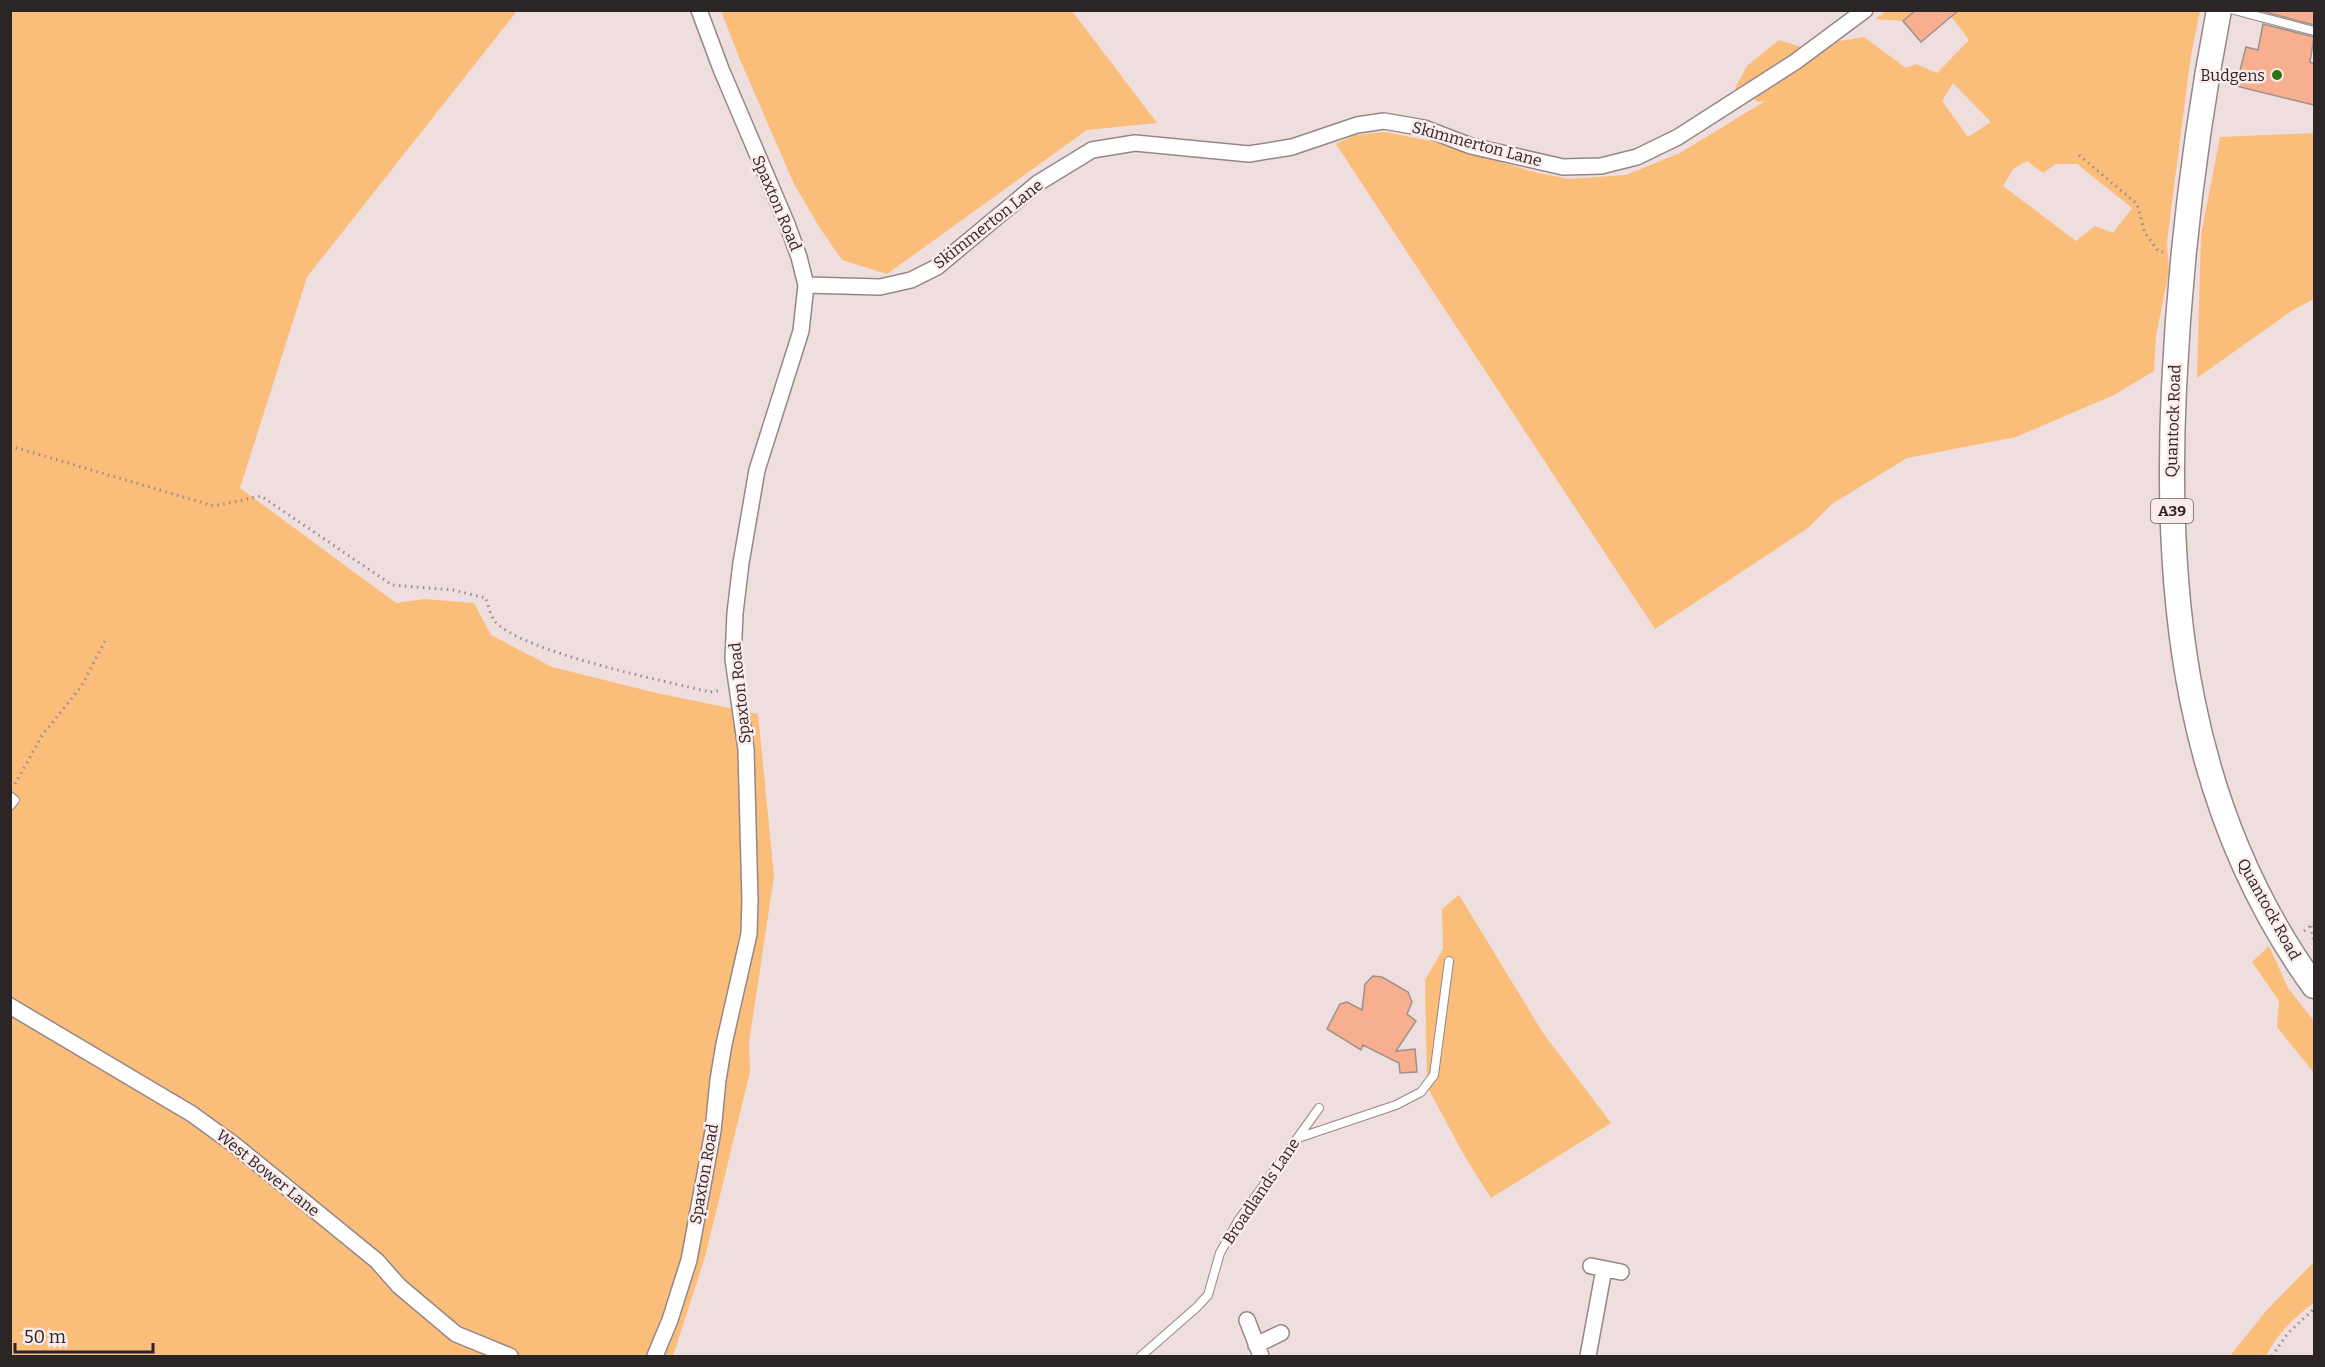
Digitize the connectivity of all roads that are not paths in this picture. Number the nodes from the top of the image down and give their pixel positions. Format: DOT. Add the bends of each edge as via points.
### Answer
graph roads {
  1 [pos="699,10"];
  2 [pos="1865,10"];
  3 [pos="2219,10"];
  4 [pos="2234,10"];
  5 [pos="2314,31"];
  6 [pos="806,285"];
  7 [pos="10,796"];
  8 [pos="10,806"];
  9 [pos="1449,961"];
  10 [pos="2314,986"];
  11 [pos="10,1006"];
  12 [pos="1319,1108"];
  13 [pos="1296,1139"];
  14 [pos="1621,1272"];
  15 [pos="1247,1320"];
  16 [pos="1281,1333"];
  17 [pos="1258,1351"];
  18 [pos="510,1356"];
  19 [pos="655,1356"];
  20 [pos="1142,1356"];
  21 [pos="1588,1356"];
  1 -- 6 [label="street, Spaxton Road" via="800,257"];
  2 -- 6 [label="street, Skimmerton Lane" via="1795,62 1678,137 1638,157 1601,166 1563,167 1472,146 1425,128 1384,121 1357,125 1292,147 1249,154 1136,143 1092,150 1038,183 936,267 911,280 880,287"];
  3 -- 10 [label="main road, Quantock Road / A39" via="2182,258 2171,436 2174,566 2184,662 2201,742 2224,818 2267,912"];
  4 -- 5 [label="lane"];
  6 -- 19 [label="street, Spaxton Road" via="801,331 757,470 735,613 733,659 746,749 749,934 724,1044 713,1131 689,1260"];
  7 -- 8 [label="lane" via="15,800"];
  9 -- 13 [label="lane" via="1434,1075 1420,1092 1396,1105"];
  11 -- 18 [label="street, West Bower Lane" via="192,1114 377,1261 399,1286 456,1334"];
  12 -- 13 [label="lane, Broadlands Lane"];
  13 -- 20 [label="lane, Broadlands Lane" via="1238,1221 1220,1253 1208,1295"];
  14 -- 21 [label="street" via="1597,1268"];
  15 -- 17 [label="street"];
  16 -- 17 [label="street"];
}
